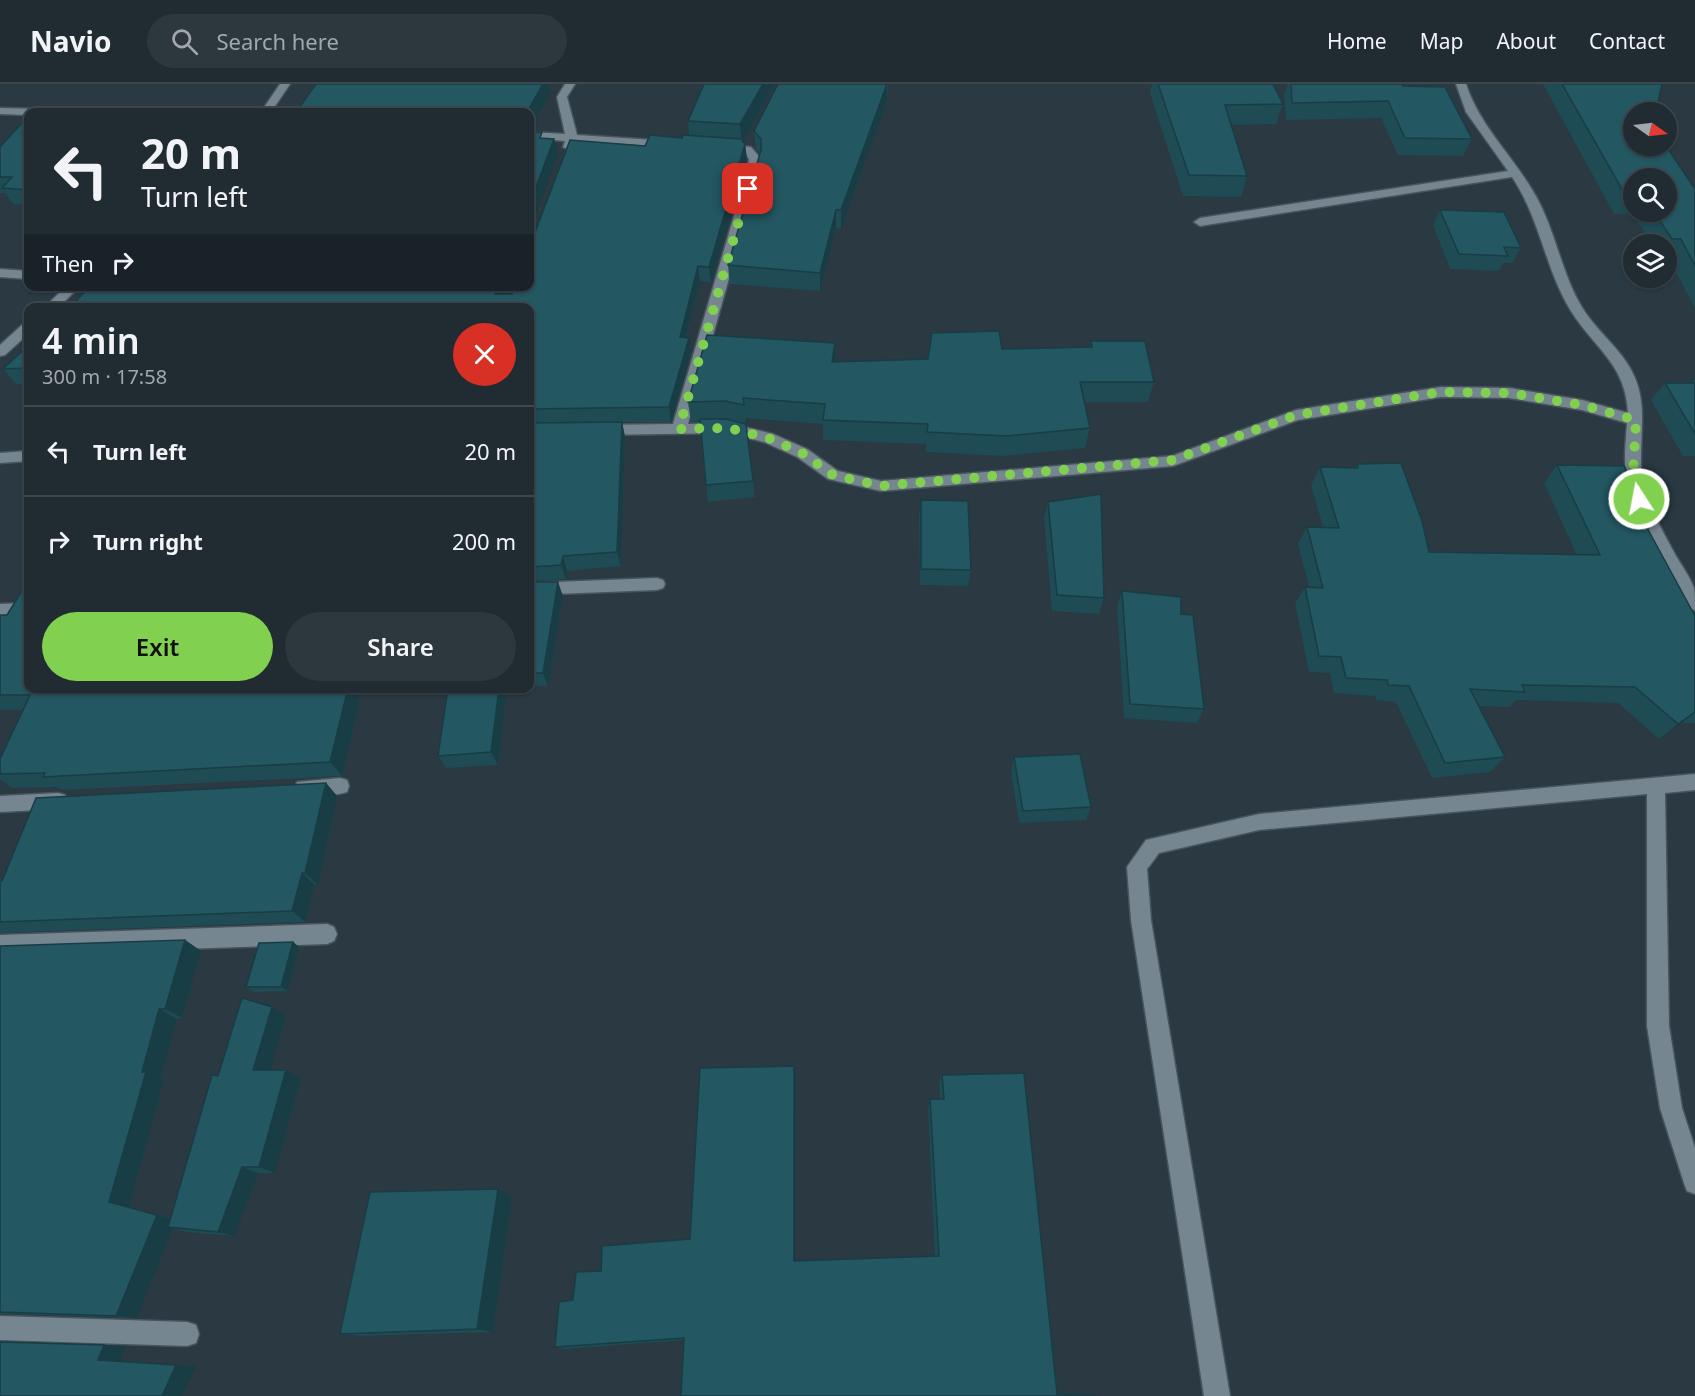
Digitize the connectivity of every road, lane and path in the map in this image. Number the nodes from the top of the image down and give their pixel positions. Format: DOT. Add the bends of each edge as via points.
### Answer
graph roads {
  1 [pos="285,84"];
  2 [pos="570,84"];
  3 [pos="1461,84"];
  4 [pos="269,108"];
  5 [pos="0,111"];
  6 [pos="24,112"];
  7 [pos="534,135"];
  8 [pos="572,138"];
  9 [pos="689,145"];
  10 [pos="712,147"];
  11 [pos="565,158"];
  12 [pos="1515,173"];
  13 [pos="1200,222"];
  14 [pos="0,273"];
  15 [pos="24,275"];
  16 [pos="69,291"];
  17 [pos="55,303"];
  18 [pos="24,331"];
  19 [pos="0,352"];
  20 [pos="1636,420"];
  21 [pos="679,429"];
  22 [pos="587,430"];
  23 [pos="24,456"];
  24 [pos="0,458"];
  25 [pos="657,584"];
  26 [pos="534,589"];
  27 [pos="1695,604"];
  28 [pos="24,609"];
  29 [pos="0,610"];
  30 [pos="1695,782"];
  31 [pos="340,786"];
  32 [pos="1656,786"];
  33 [pos="282,789"];
  34 [pos="70,800"];
  35 [pos="0,804"];
  36 [pos="327,934"];
  37 [pos="0,945"];
  38 [pos="1695,1183"];
  39 [pos="0,1328"];
  40 [pos="187,1334"];
  41 [pos="1217,1396"];
  1 -- 4 [label="street"];
  2 -- 8 [label="street" via="562,97"];
  3 -- 12 [label="street" via="1464,98"];
  5 -- 6 [label="street"];
  7 -- 8 [label="street"];
  8 -- 9 [label="street"];
  8 -- 11 [label="street"];
  10 -- 21 [label="street" via="750,144 754,168"];
  12 -- 13 [label="street"];
  12 -- 20 [label="street" via="1539,217 1573,303 1608,345 1629,379"];
  14 -- 15 [label="street"];
  16 -- 17 [label="street"];
  18 -- 19 [label="street"];
  20 -- 21 [label="street" via="1582,405 1509,393 1441,392 1296,415 1173,460 881,486 833,475 802,453 768,438 728,428"];
  20 -- 27 [label="street" via="1633,475 1639,499"];
  21 -- 22 [label="street"];
  23 -- 24 [label="street"];
  25 -- 26 [label="street"];
  28 -- 29 [label="street"];
  30 -- 32 [label="street"];
  31 -- 33 [label="street"];
  32 -- 38 [label="street" via="1658,1026 1671,1108"];
  32 -- 41 [label="street" via="1259,822 1153,846 1137,867 1141,920"];
  34 -- 35 [label="street"];
  36 -- 37 [label="street"];
  39 -- 40 [label="street"];
}
